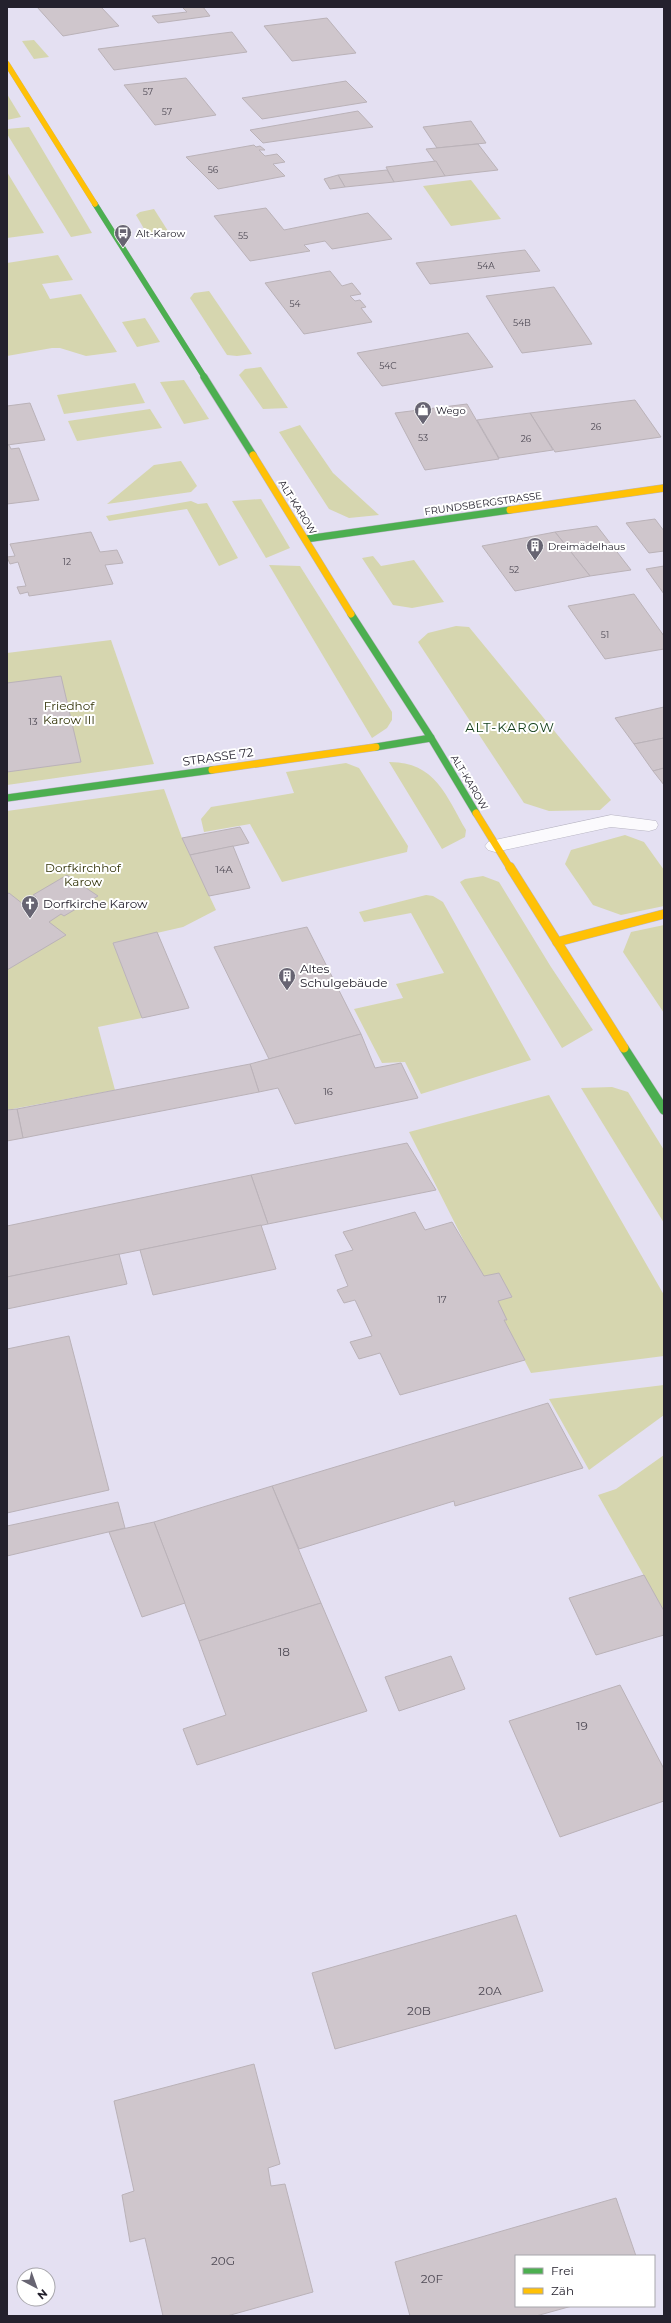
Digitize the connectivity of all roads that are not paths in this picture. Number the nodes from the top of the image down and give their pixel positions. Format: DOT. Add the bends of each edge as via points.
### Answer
graph roads {
  1 [pos="7,64"];
  2 [pos="664,488"];
  3 [pos="306,539"];
  4 [pos="431,738"];
  5 [pos="7,798"];
  6 [pos="649,825"];
  7 [pos="495,846"];
  8 [pos="664,914"];
  9 [pos="557,942"];
  10 [pos="664,1110"];
  1 -- 3 [label="main road, ALT-KAROW"];
  2 -- 3 [label="main road, FRUNDSBERGSTRASSE"];
  3 -- 4 [label="main road, ALT-KAROW" via="362,633"];
  4 -- 5 [label="main road, STRASSE 72"];
  4 -- 7 [label="main road, ALT-KAROW"];
  6 -- 7 [label="lane" via="610,821"];
  7 -- 9 [label="main road, ALT-KAROW"];
  8 -- 9 [label="main road"];
  9 -- 10 [label="main road, ALT-KAROW"];
}
